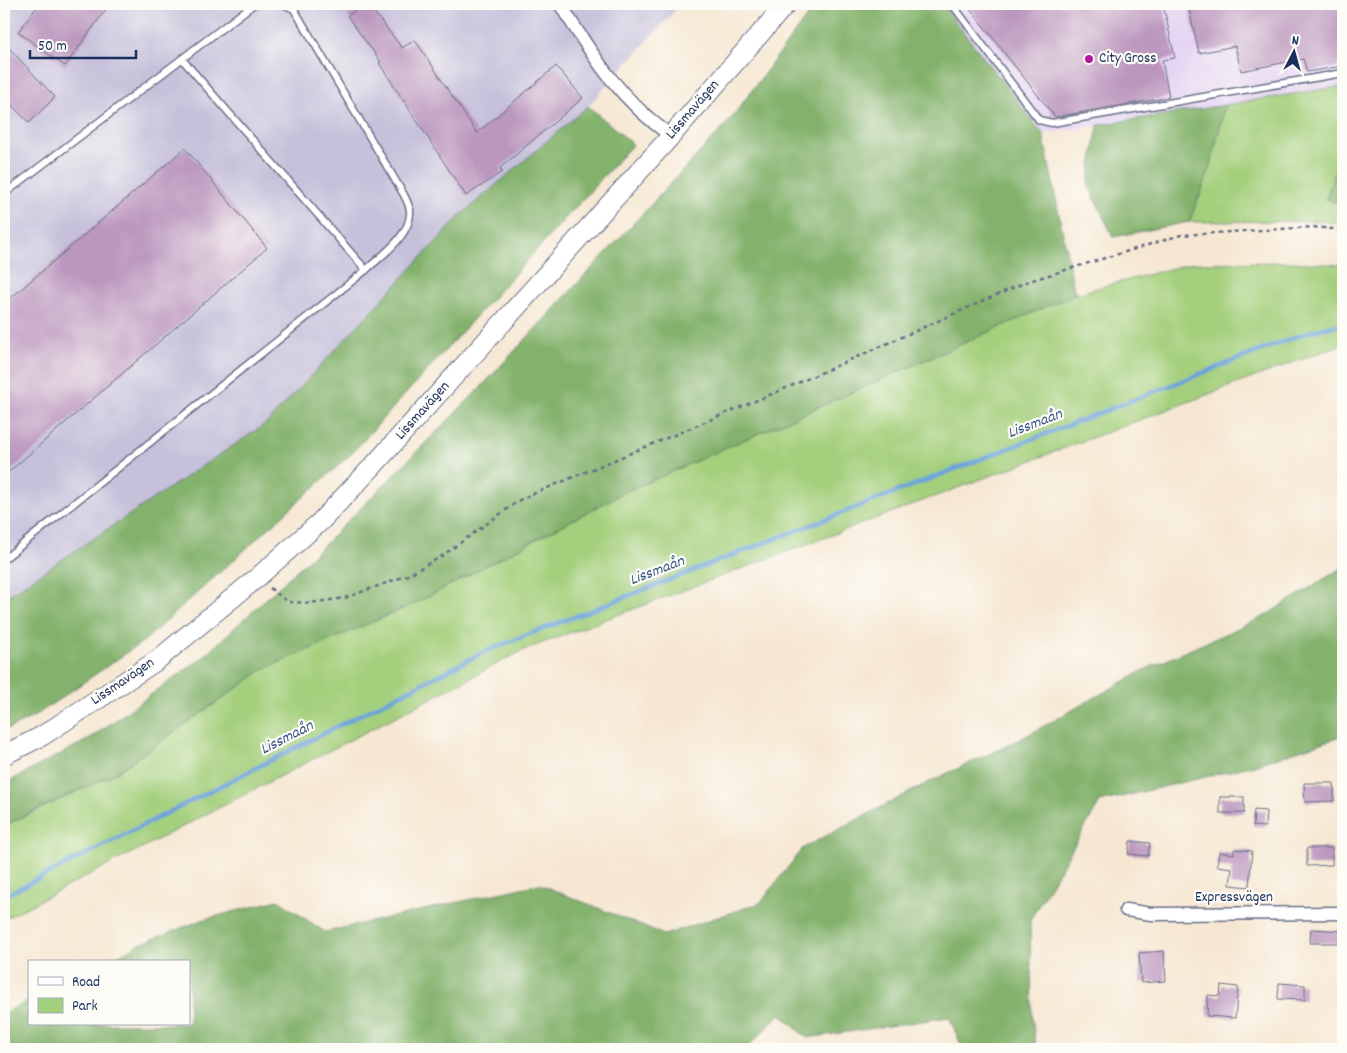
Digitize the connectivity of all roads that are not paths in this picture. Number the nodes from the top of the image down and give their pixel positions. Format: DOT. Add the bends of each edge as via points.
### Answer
graph roads {
  1 [pos="254,4"];
  2 [pos="283,4"];
  3 [pos="560,4"];
  4 [pos="786,4"];
  5 [pos="952,4"];
  6 [pos="182,59"];
  7 [pos="1343,73"];
  8 [pos="671,136"];
  9 [pos="4,194"];
  10 [pos="366,270"];
  11 [pos="4,559"];
  12 [pos="4,755"];
  13 [pos="1126,910"];
  14 [pos="1343,913"];
  1 -- 6 [label="lane"];
  2 -- 10 [label="lane" via="294,9 410,210 396,243"];
  3 -- 8 [label="street" via="623,95 645,118"];
  4 -- 8 [label="street, Lissmavägen"];
  5 -- 7 [label="lane" via="1039,120 1052,123"];
  6 -- 9 [label="lane"];
  6 -- 10 [label="lane"];
  8 -- 12 [label="street, Lissmavägen" via="320,522 156,661 42,736"];
  10 -- 11 [label="lane"];
  13 -- 14 [label="street, Expressvägen" via="1151,914"];
}
